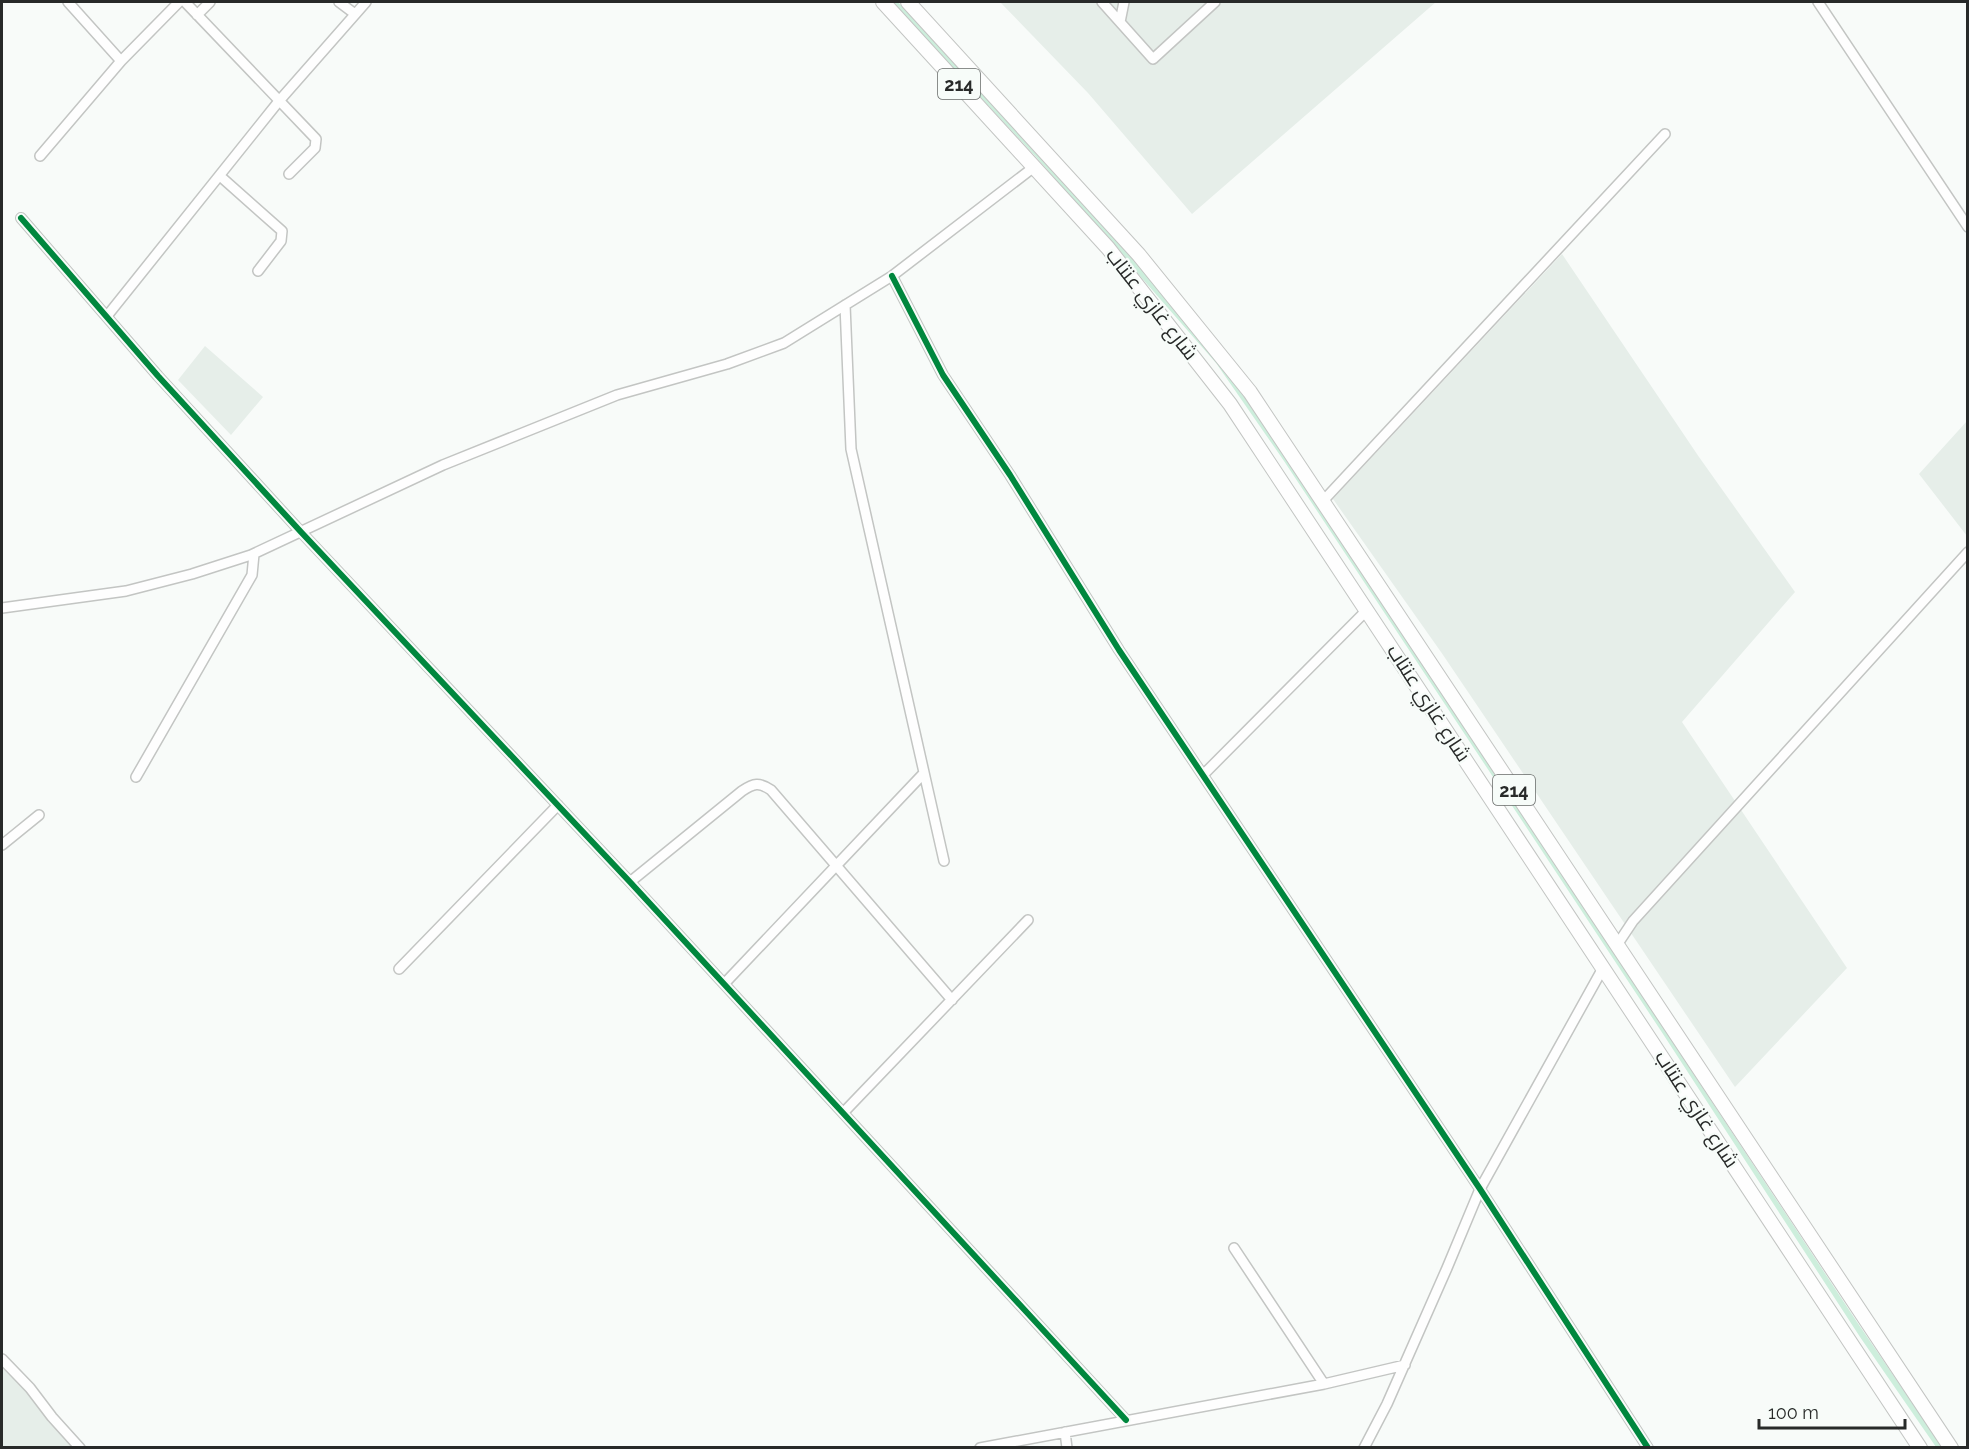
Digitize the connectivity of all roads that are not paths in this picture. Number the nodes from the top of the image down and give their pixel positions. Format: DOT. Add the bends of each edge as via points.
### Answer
graph roads {
  1 [pos="68,2"];
  2 [pos="179,2"];
  3 [pos="185,2"];
  4 [pos="210,2"];
  5 [pos="339,2"];
  6 [pos="366,2"];
  7 [pos="883,2"];
  8 [pos="908,2"];
  9 [pos="1102,2"];
  10 [pos="1124,2"];
  11 [pos="1215,2"];
  12 [pos="1818,2"];
  13 [pos="355,14"];
  14 [pos="197,15"];
  15 [pos="1120,22"];
  16 [pos="122,61"];
  17 [pos="279,101"];
  18 [pos="1665,134"];
  19 [pos="40,156"];
  20 [pos="1035,167"];
  21 [pos="289,174"];
  22 [pos="220,176"];
  23 [pos="21,218"];
  24 [pos="1968,227"];
  25 [pos="258,271"];
  26 [pos="892,276"];
  27 [pos="845,304"];
  28 [pos="107,316"];
  29 [pos="1323,501"];
  30 [pos="302,532"];
  31 [pos="1968,552"];
  32 [pos="254,554"];
  33 [pos="2,608"];
  34 [pos="1367,610"];
  35 [pos="924,773"];
  36 [pos="1203,775"];
  37 [pos="136,777"];
  38 [pos="558,805"];
  39 [pos="39,815"];
  40 [pos="2,845"];
  41 [pos="944,861"];
  42 [pos="836,865"];
  43 [pos="630,882"];
  44 [pos="1028,920"];
  45 [pos="1617,945"];
  46 [pos="1604,968"];
  47 [pos="399,969"];
  48 [pos="724,984"];
  49 [pos="952,1000"];
  50 [pos="843,1113"];
  51 [pos="1480,1189"];
  52 [pos="1234,1248"];
  53 [pos="2,1359"];
  54 [pos="1405,1365"];
  55 [pos="1324,1384"];
  56 [pos="1126,1420"];
  57 [pos="1065,1432"];
  58 [pos="80,1448"];
  59 [pos="980,1448"];
  60 [pos="1067,1448"];
  61 [pos="1364,1448"];
  62 [pos="1648,1448"];
  63 [pos="1920,1448"];
  64 [pos="1951,1448"];
  1 -- 16 [label="street"];
  2 -- 16 [label="street"];
  3 -- 14 [label="street"];
  4 -- 14 [label="street"];
  5 -- 13 [label="street"];
  6 -- 13 [label="street"];
  7 -- 20 [label="highway, شارع غازي عنتاب / 214"];
  8 -- 29 [label="highway, 214" via="1139,255 1250,392"];
  9 -- 15 [label="street"];
  10 -- 15 [label="street"];
  11 -- 15 [label="street" via="1153,59"];
  12 -- 24 [label="street"];
  13 -- 17 [label="street"];
  14 -- 17 [label="street"];
  16 -- 19 [label="street"];
  17 -- 21 [label="street" via="316,139 315,148"];
  17 -- 22 [label="street"];
  18 -- 29 [label="street"];
  20 -- 26 [label="street"];
  20 -- 34 [label="highway, شارع غازي عنتاب / 214" via="1108,248 1230,404"];
  22 -- 25 [label="street" via="282,231 281,241"];
  22 -- 28 [label="street"];
  23 -- 28 [label="street"];
  26 -- 27 [label="street"];
  26 -- 36 [label="street" via="943,375"];
  27 -- 30 [label="street" via="784,343 727,364 617,395 443,465"];
  27 -- 35 [label="street" via="850,448"];
  28 -- 30 [label="street"];
  29 -- 45 [label="highway, 214"];
  30 -- 32 [label="street"];
  30 -- 38 [label="street"];
  31 -- 45 [label="street" via="1633,921"];
  32 -- 33 [label="street" via="126,591"];
  32 -- 37 [label="street" via="252,575"];
  34 -- 36 [label="street"];
  34 -- 46 [label="highway, شارع غازي عنتاب / 214"];
  35 -- 41 [label="street"];
  35 -- 42 [label="street"];
  36 -- 51 [label="street"];
  38 -- 43 [label="street"];
  38 -- 47 [label="street"];
  39 -- 40 [label="street"];
  42 -- 43 [label="street" via="771,790 752,784"];
  42 -- 48 [label="street"];
  42 -- 49 [label="street"];
  43 -- 48 [label="street"];
  44 -- 49 [label="street"];
  45 -- 64 [label="highway, 214"];
  46 -- 51 [label="street"];
  46 -- 63 [label="highway, شارع غازي عنتاب / 214"];
  48 -- 50 [label="street"];
  49 -- 50 [label="street"];
  50 -- 56 [label="street"];
  51 -- 54 [label="street"];
  51 -- 62 [label="street"];
  52 -- 55 [label="street"];
  53 -- 58 [label="street"];
  54 -- 55 [label="street"];
  54 -- 61 [label="street"];
  55 -- 56 [label="street"];
  56 -- 57 [label="street"];
  57 -- 59 [label="street"];
  57 -- 60 [label="street"];
}
